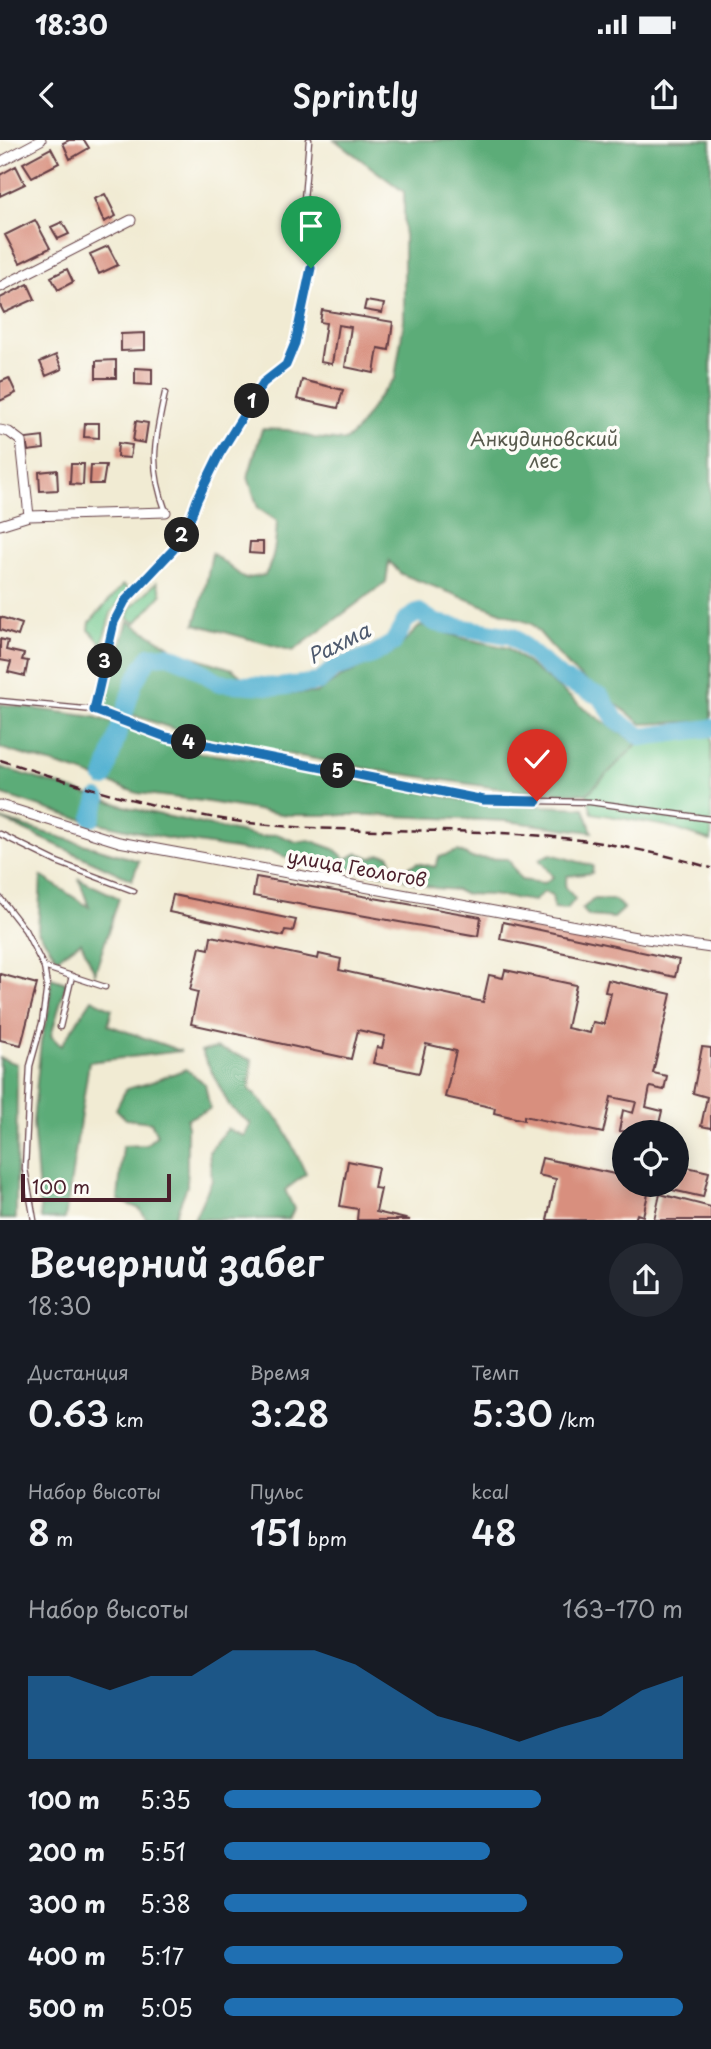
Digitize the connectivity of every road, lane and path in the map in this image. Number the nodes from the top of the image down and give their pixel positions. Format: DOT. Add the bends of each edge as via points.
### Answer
graph roads {
  1 [pos="41,140"];
  2 [pos="309,140"];
  3 [pos="0,162"];
  4 [pos="131,220"];
  5 [pos="0,287"];
  6 [pos="165,393"];
  7 [pos="0,430"];
  8 [pos="166,512"];
  9 [pos="29,516"];
  10 [pos="0,526"];
  11 [pos="0,701"];
  12 [pos="94,710"];
  13 [pos="0,805"];
  14 [pos="711,819"];
  15 [pos="0,834"];
  16 [pos="134,891"];
  17 [pos="0,898"];
  18 [pos="711,948"];
  19 [pos="44,967"];
  20 [pos="72,976"];
  21 [pos="105,987"];
  22 [pos="60,1027"];
  23 [pos="34,1220"];
  1 -- 3 [label="street"];
  2 -- 12 [label="lane" via="303,212 311,268 295,343 286,365 263,383 219,455 173,550 125,601 114,622"];
  4 -- 5 [label="street"];
  6 -- 8 [label="lane" via="154,443 156,476"];
  7 -- 9 [label="street" via="21,441"];
  8 -- 9 [label="street"];
  9 -- 10 [label="street"];
  11 -- 12 [label="lane"];
  12 -- 14 [label="lane" via="166,737 484,800 590,802"];
  13 -- 18 [label="street, улица Геологов" via="119,842"];
  15 -- 16 [label="lane"];
  17 -- 19 [label="lane" via="25,930"];
  19 -- 20 [label="lane"];
  19 -- 23 [label="lane" via="47,985 30,1066 25,1169"];
  20 -- 21 [label="lane"];
  20 -- 22 [label="lane"];
}
